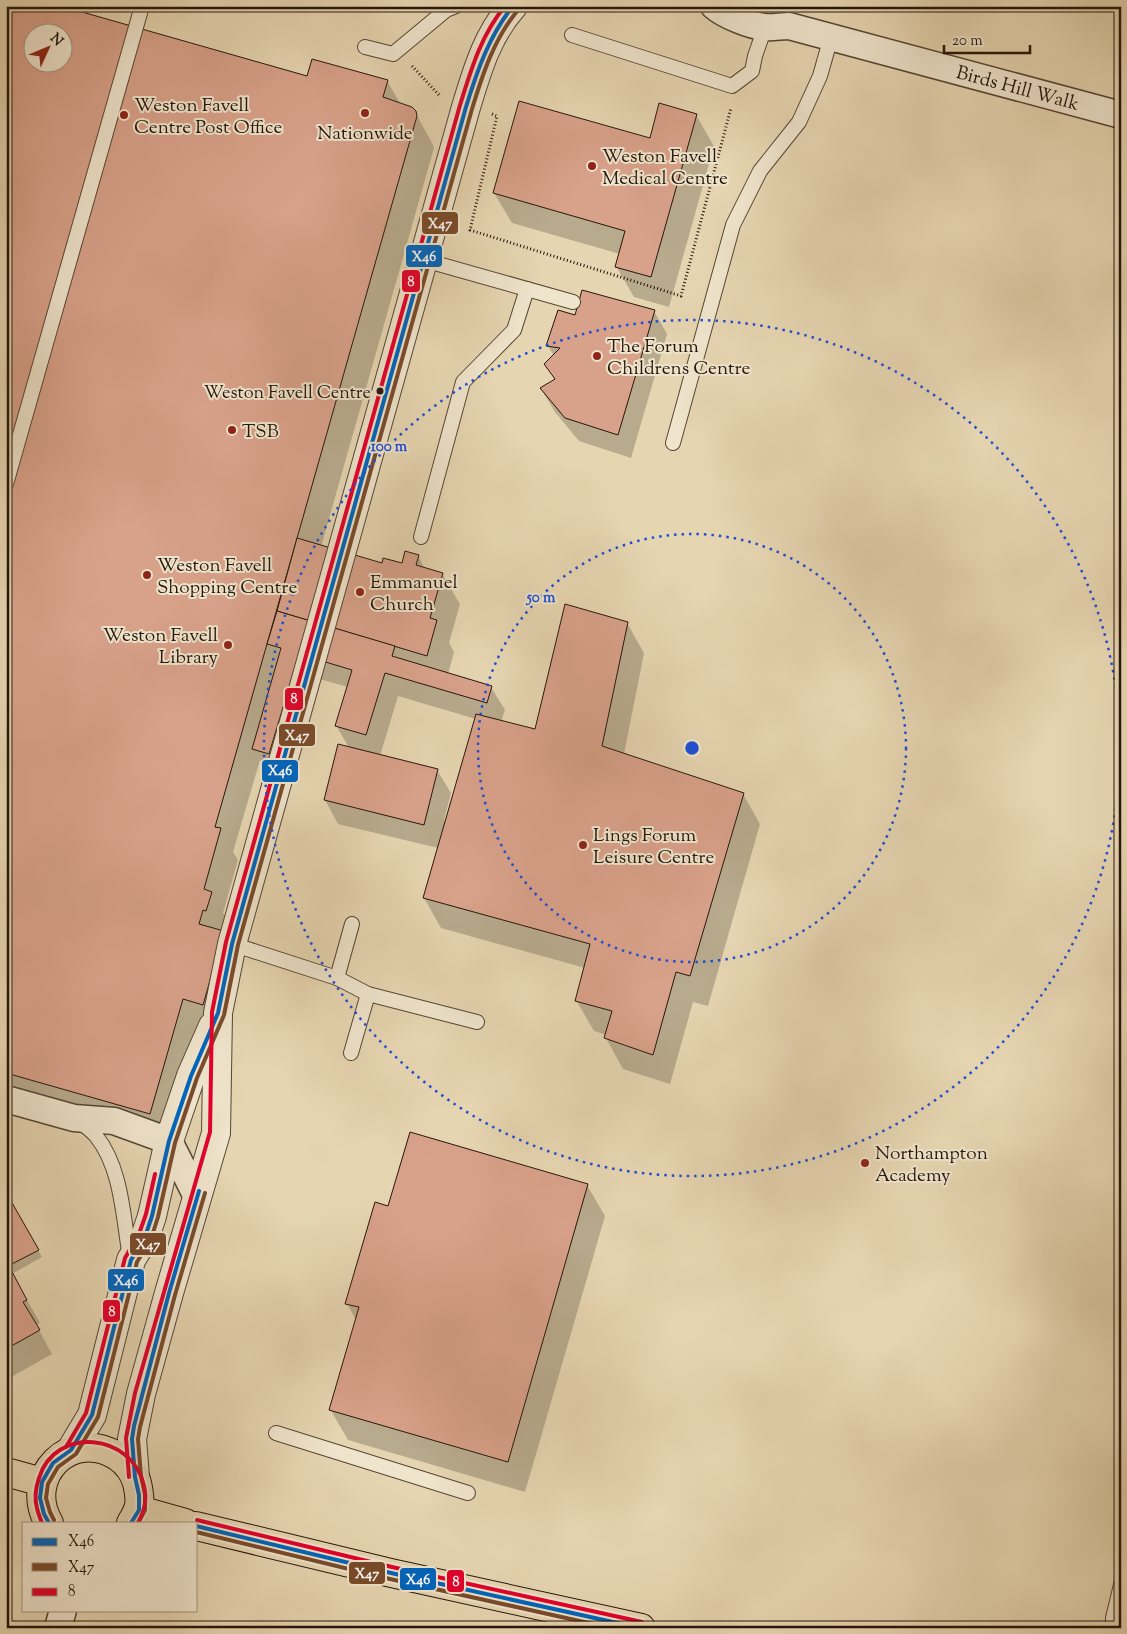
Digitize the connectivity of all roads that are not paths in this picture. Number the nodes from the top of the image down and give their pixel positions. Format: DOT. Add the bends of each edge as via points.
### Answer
graph roads {
  1 [pos="142,6"];
  2 [pos="456,6"];
  3 [pos="714,6"];
  4 [pos="511,7"];
  5 [pos="765,27"];
  6 [pos="572,34"];
  7 [pos="831,37"];
  8 [pos="365,47"];
  9 [pos="1121,114"];
  10 [pos="424,260"];
  11 [pos="527,289"];
  12 [pos="573,302"];
  13 [pos="673,443"];
  14 [pos="6,484"];
  15 [pos="421,537"];
  16 [pos="352,924"];
  17 [pos="232,944"];
  18 [pos="337,978"];
  19 [pos="368,994"];
  20 [pos="218,1013"];
  21 [pos="477,1022"];
  22 [pos="351,1053"];
  23 [pos="6,1099"];
  24 [pos="74,1118"];
  25 [pos="169,1141"];
  26 [pos="197,1198"];
  27 [pos="131,1260"];
  28 [pos="276,1432"];
  29 [pos="71,1450"];
  30 [pos="6,1472"];
  31 [pos="135,1477"];
  32 [pos="42,1482"];
  33 [pos="468,1494"];
  34 [pos="135,1517"];
  35 [pos="48,1522"];
  36 [pos="177,1522"];
  37 [pos="198,1526"];
  38 [pos="1121,1585"];
  39 [pos="62,1612"];
  40 [pos="58,1628"];
  41 [pos="641,1628"];
  42 [pos="1113,1628"];
  1 -- 14 [label="lane"];
  2 -- 8 [label="lane" via="446,10 393,54"];
  3 -- 5 [label="street, Birds Hill Walk" via="720,12"];
  4 -- 10 [label="street" via="485,51 466,107"];
  5 -- 6 [label="lane" via="752,71 732,86"];
  5 -- 7 [label="street, Birds Hill Walk" via="788,26"];
  7 -- 9 [label="street, Birds Hill Walk"];
  7 -- 13 [label="lane" via="820,76 799,122 760,171 733,225"];
  10 -- 11 [label="lane"];
  10 -- 17 [label="street"];
  11 -- 12 [label="lane"];
  11 -- 15 [label="lane" via="514,330 463,382"];
  16 -- 18 [label="lane"];
  17 -- 18 [label="lane"];
  17 -- 20 [label="street"];
  18 -- 19 [label="lane"];
  19 -- 21 [label="lane"];
  19 -- 22 [label="lane"];
  20 -- 25 [label="street" via="191,1076"];
  20 -- 26 [label="street" via="216,1132"];
  23 -- 24 [label="street"];
  24 -- 25 [label="street" via="114,1122"];
  24 -- 27 [label="lane" via="95,1134 109,1156 122,1203"];
  25 -- 26 [label="street"];
  25 -- 27 [label="street" via="152,1216 145,1237"];
  26 -- 31 [label="street" via="134,1426"];
  27 -- 29 [label="street" via="92,1415"];
  28 -- 33 [label="lane"];
  29 -- 31 [label="main road" via="90,1447 108,1451 124,1461"];
  29 -- 32 [label="main road" via="53,1463"];
  30 -- 32 [label="main road"];
  31 -- 34 [label="main road" via="139,1495"];
  32 -- 35 [label="main road" via="40,1498"];
  34 -- 36 [label="main road"];
  37 -- 41 [label="main road"];
  38 -- 42 [label="lane"];
  39 -- 40 [label="street"];
}
